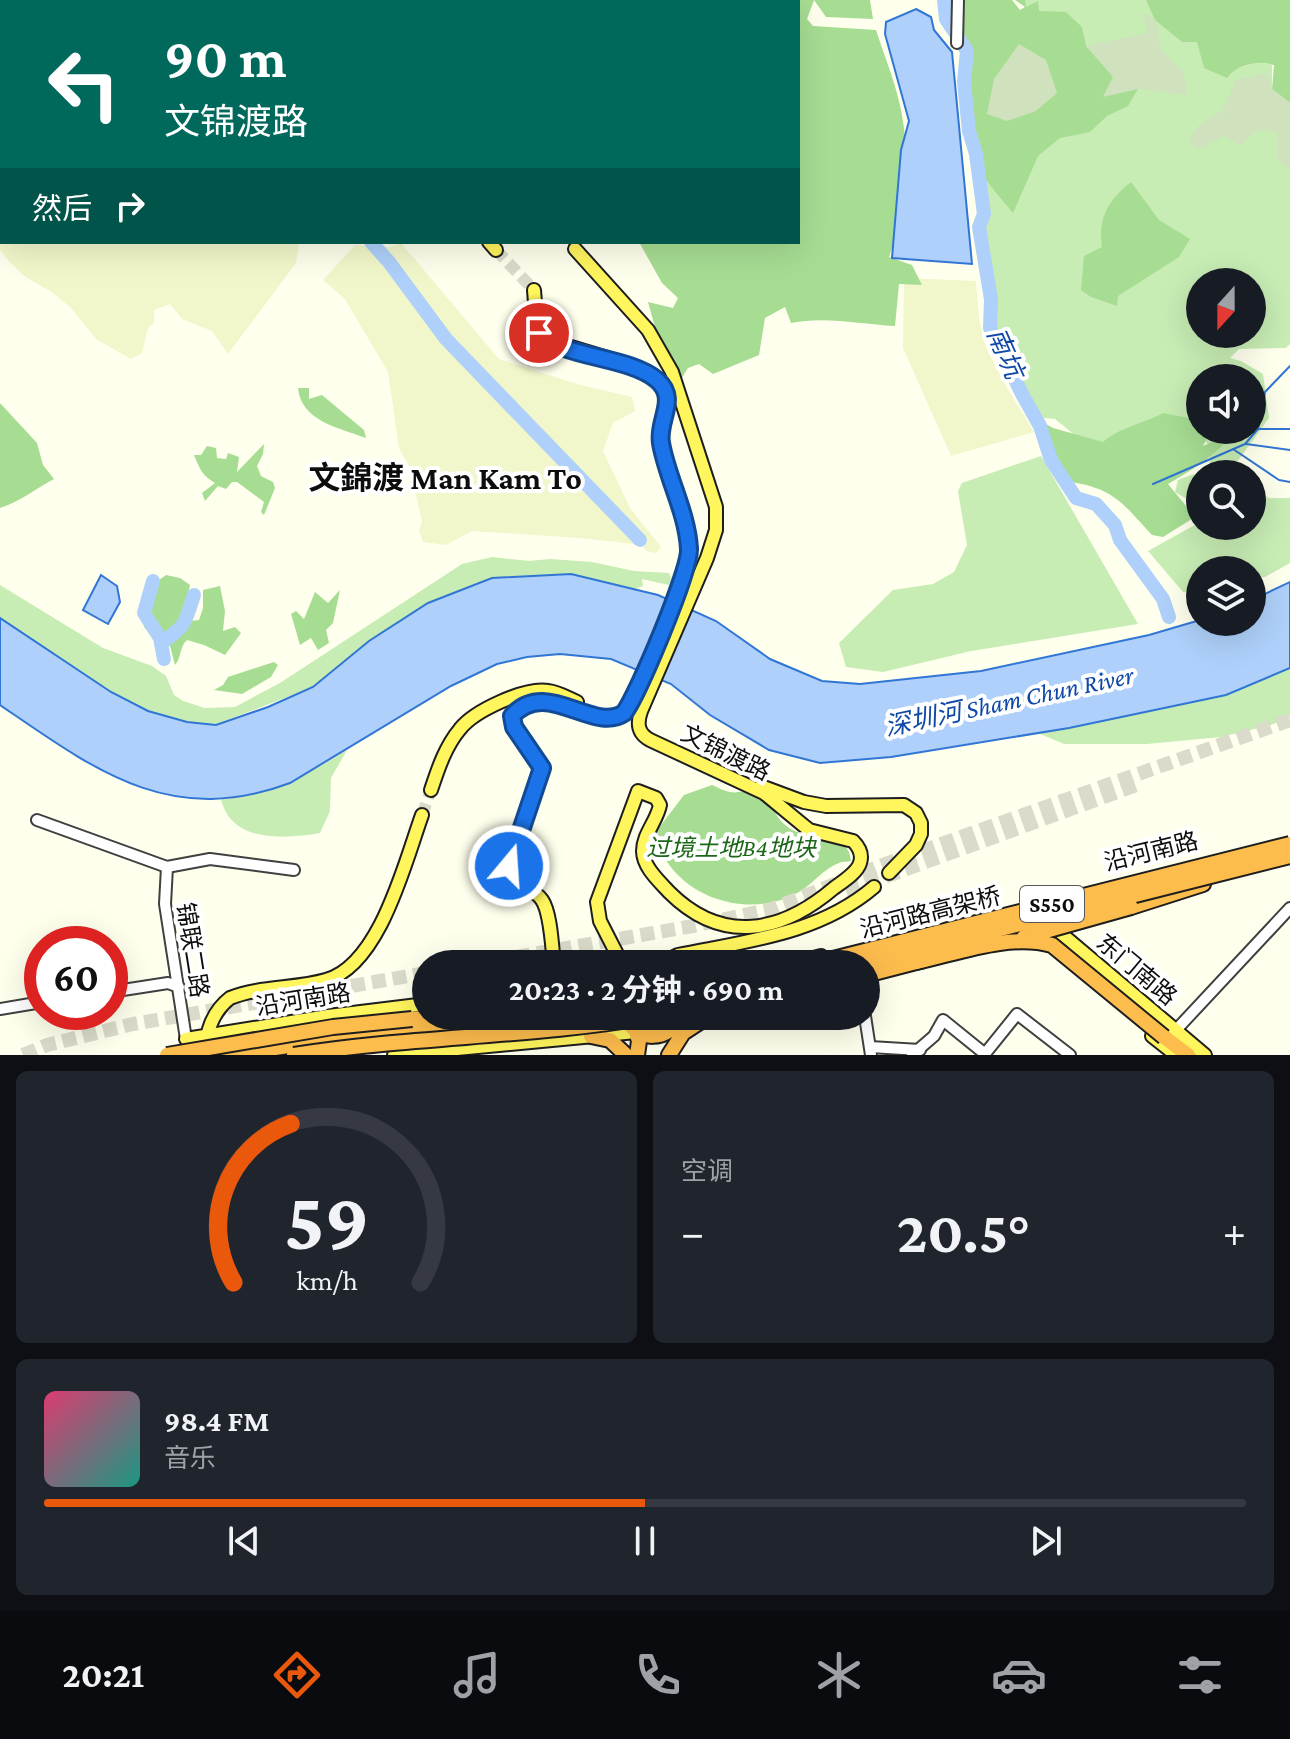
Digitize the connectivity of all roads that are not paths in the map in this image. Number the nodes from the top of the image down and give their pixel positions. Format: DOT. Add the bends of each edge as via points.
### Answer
graph roads {
  1 [pos="958,0"];
  2 [pos="957,43"];
  3 [pos="575,249"];
  4 [pos="534,290"];
  5 [pos="688,586"];
  6 [pos="635,689"];
  7 [pos="649,694"];
  8 [pos="431,790"];
  9 [pos="422,815"];
  10 [pos="37,820"];
  11 [pos="1290,842"];
  12 [pos="1290,858"];
  13 [pos="167,867"];
  14 [pos="294,870"];
  15 [pos="889,873"];
  16 [pos="1224,877"];
  17 [pos="874,887"];
  18 [pos="1022,906"];
  19 [pos="1290,908"];
  20 [pos="1052,919"];
  21 [pos="1030,929"];
  22 [pos="1001,943"];
  23 [pos="853,948"];
  24 [pos="552,950"];
  25 [pos="614,950"];
  26 [pos="700,950"];
  27 [pos="845,950"];
  28 [pos="868,950"];
  29 [pos="880,960"];
  30 [pos="916,962"];
  31 [pos="880,968"];
  32 [pos="880,969"];
  33 [pos="179,987"];
  34 [pos="128,991"];
  35 [pos="412,1006"];
  36 [pos="24,1008"];
  37 [pos="0,1012"];
  38 [pos="412,1019"];
  39 [pos="421,1030"];
  40 [pos="540,1030"];
  41 [pos="688,1030"];
  42 [pos="867,1030"];
  43 [pos="636,1032"];
  44 [pos="669,1032"];
  45 [pos="1170,1033"];
  46 [pos="207,1036"];
  47 [pos="591,1036"];
  48 [pos="186,1039"];
  49 [pos="870,1051"];
  50 [pos="916,1052"];
  51 [pos="422,1053"];
  52 [pos="984,1054"];
  53 [pos="167,1055"];
  54 [pos="183,1055"];
  55 [pos="195,1055"];
  56 [pos="207,1055"];
  57 [pos="227,1055"];
  58 [pos="294,1055"];
  59 [pos="394,1055"];
  60 [pos="626,1055"];
  61 [pos="637,1055"];
  62 [pos="660,1055"];
  63 [pos="669,1055"];
  64 [pos="1070,1055"];
  65 [pos="1176,1055"];
  66 [pos="1188,1055"];
  67 [pos="1205,1055"];
  1 -- 2 [label="street"];
  3 -- 5 [label="main road" via="648,330 680,389 717,518 714,541"];
  4 -- 5 [label="main road" via="537,328 544,338 640,370 666,391 661,443 689,550"];
  5 -- 6 [label="main road"];
  5 -- 7 [label="main road"];
  6 -- 8 [label="main road" via="623,706 609,712 545,690 485,710 458,731"];
  6 -- 24 [label="main road" via="627,709 615,718 548,703 522,707 512,716 542,768 509,870 545,904"];
  7 -- 15 [label="main road, 文锦渡路" via="645,721 653,734 770,789 826,806 911,809 919,817 921,834"];
  7 -- 25 [label="main road, 文锦渡路" via="638,723 645,738 764,793 809,830 853,841 861,859 854,871 795,916 756,926 720,924 681,903 646,863 643,846 660,805 638,791 596,907"];
  9 -- 46 [label="main road" via="389,906 355,963 331,979 230,998"];
  10 -- 13 [label="street"];
  11 -- 18 [label="main road, 沿河南路"];
  11 -- 28 [label="highway, 沿河路高架桥 / S550, bridge"];
  12 -- 16 [label="main road, 沿河南路"];
  12 -- 20 [label="highway, 沿河路高架桥 / S550, bridge"];
  13 -- 14 [label="street" via="210,859"];
  13 -- 33 [label="street, 锦联二路" via="165,898"];
  16 -- 20 [label="main road, 沿河南路"];
  16 -- 22 [label="highway, bridge"];
  17 -- 26 [label="main road" via="807,926"];
  18 -- 20 [label="main road, 东门南路"];
  18 -- 21 [label="main road, 东门南路"];
  18 -- 23 [label="main road, 沿河南路"];
  19 -- 45 [label="street"];
  20 -- 21 [label="main road, 沿河南路"];
  20 -- 29 [label="highway, 沿河路高架桥 / S550, bridge"];
  20 -- 30 [label="highway, bridge"];
  20 -- 45 [label="main road, 东门南路"];
  21 -- 31 [label="main road, 沿河南路"];
  21 -- 65 [label="main road, 东门南路"];
  22 -- 30 [label="highway, bridge"];
  22 -- 45 [label="highway, bridge" via="1052,945"];
  23 -- 27 [label="main road, 沿河南路"];
  30 -- 32 [label="highway, bridge"];
  33 -- 34 [label="street" via="168,983"];
  33 -- 48 [label="street, 锦联二路"];
  35 -- 46 [label="main road, 沿河南路"];
  36 -- 37 [label="street"];
  38 -- 53 [label="highway, bridge"];
  39 -- 57 [label="highway"];
  40 -- 58 [label="highway, bridge"];
  41 -- 63 [label="highway"];
  42 -- 49 [label="street"];
  43 -- 44 [label="highway"];
  43 -- 47 [label="main road"];
  43 -- 61 [label="highway"];
  44 -- 62 [label="highway"];
  45 -- 66 [label="highway"];
  45 -- 67 [label="main road, 东门南路"];
  46 -- 48 [label="main road, 沿河南路"];
  46 -- 56 [label="main road"];
  47 -- 51 [label="main road"];
  47 -- 60 [label="highway" via="610,1040"];
  48 -- 54 [label="main road"];
  48 -- 55 [label="main road"];
  49 -- 50 [label="street"];
  50 -- 52 [label="street" via="943,1020"];
  51 -- 59 [label="main road"];
  52 -- 64 [label="street" via="1017,1014"];
}
